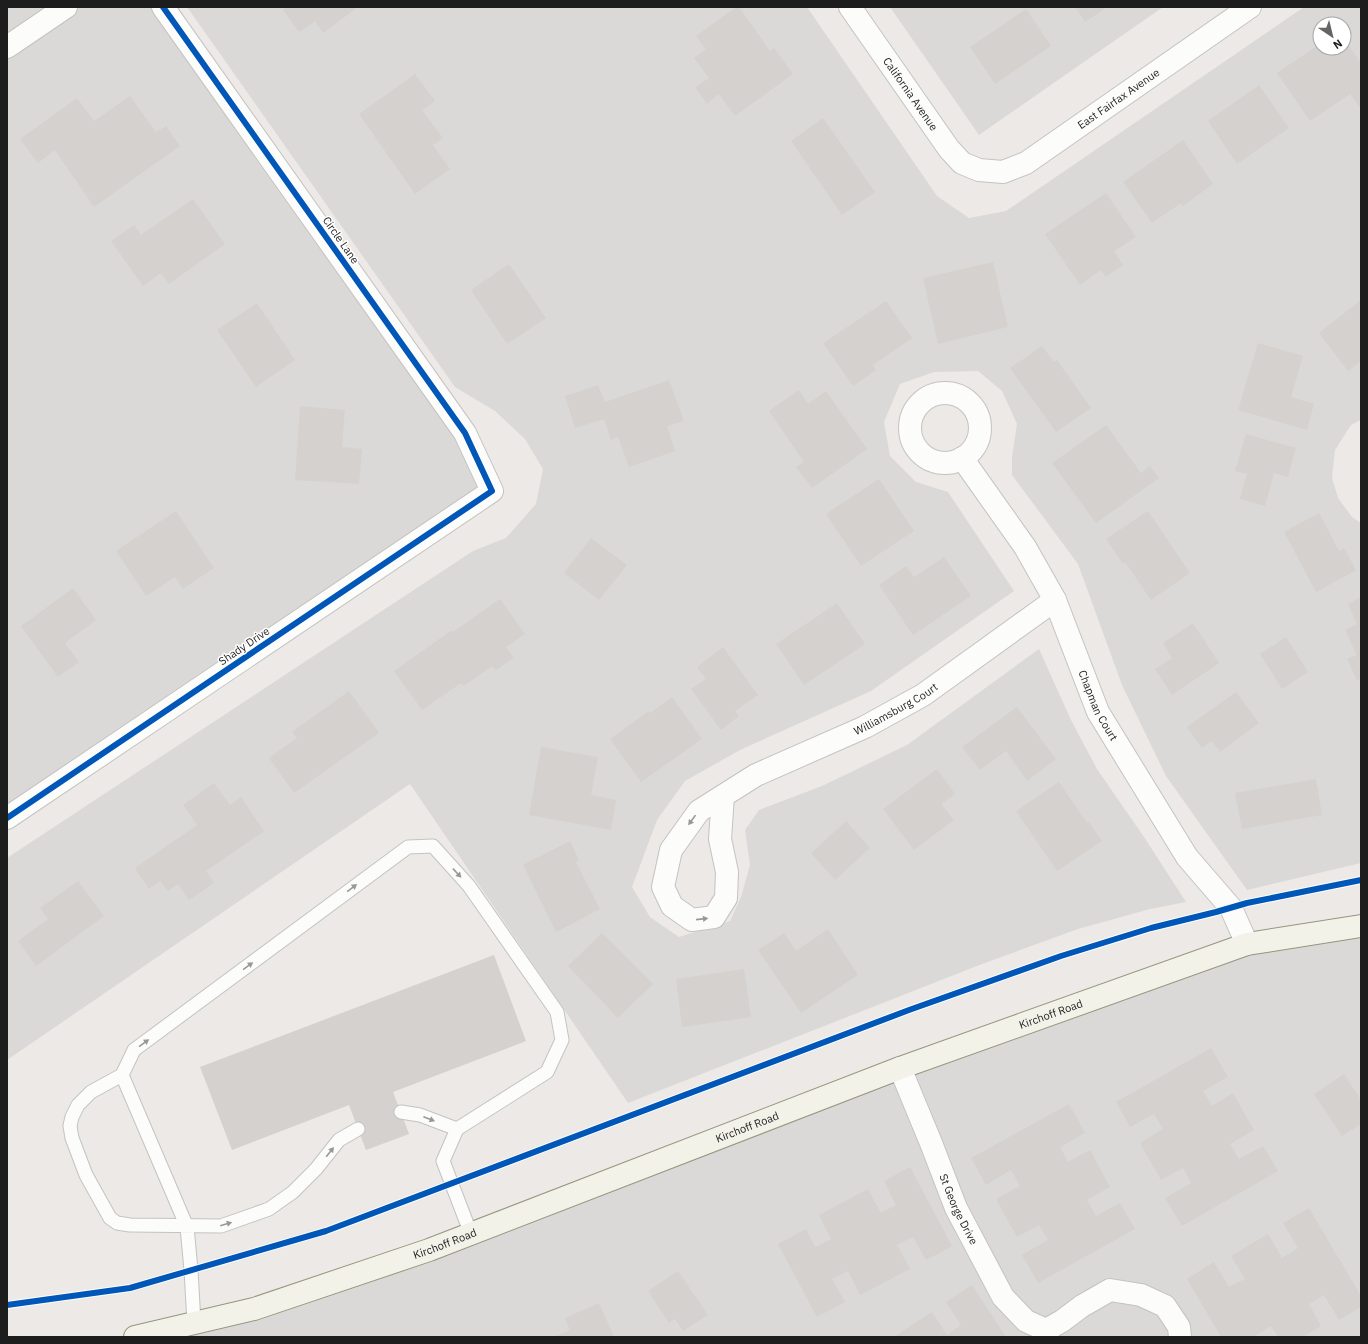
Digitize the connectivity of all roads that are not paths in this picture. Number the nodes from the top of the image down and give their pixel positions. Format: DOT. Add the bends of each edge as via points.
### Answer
graph roads {
  1 [pos="66,7"];
  2 [pos="163,7"];
  3 [pos="850,7"];
  4 [pos="1250,7"];
  5 [pos="7,48"];
  6 [pos="979,170"];
  7 [pos="962,458"];
  8 [pos="492,491"];
  9 [pos="1056,600"];
  10 [pos="723,796"];
  11 [pos="7,818"];
  12 [pos="1361,926"];
  13 [pos="1247,944"];
  14 [pos="900,1068"];
  15 [pos="122,1075"];
  16 [pos="400,1112"];
  17 [pos="358,1129"];
  18 [pos="457,1129"];
  19 [pos="187,1227"];
  20 [pos="471,1234"];
  21 [pos="194,1323"];
  22 [pos="1047,1334"];
  23 [pos="135,1337"];
  24 [pos="1180,1337"];
  1 -- 5 [label="street"];
  2 -- 8 [label="street, Circle Lane" via="465,433"];
  3 -- 6 [label="street, California Avenue" via="950,149 962,163"];
  4 -- 6 [label="street, East Fairfax Avenue" via="1026,163 1003,172"];
  7 -- 9 [label="street, Chapman Court" via="1025,547"];
  8 -- 11 [label="street, Shady Drive"];
  9 -- 10 [label="street, Williamsburg Court" via="923,695 865,727 756,775"];
  9 -- 13 [label="street, Chapman Court" via="1098,712 1187,857 1231,908"];
  10 -- 10 [label="street, Williamsburg Court, one-way" via="699,811 671,850 663,887 672,906 692,920 714,917 726,898 727,872 720,839"];
  12 -- 13 [label="main road, Kirchoff Road"];
  13 -- 14 [label="main road, Kirchoff Road"];
  14 -- 20 [label="main road, Kirchoff Road"];
  14 -- 22 [label="street, St George Drive" via="956,1208 1003,1297 1026,1321"];
  15 -- 18 [label="lane, one-way" via="134,1050 408,847 433,846 469,886 557,1012 562,1040 547,1072"];
  15 -- 19 [label="lane"];
  15 -- 19 [label="lane" via="91,1092 72,1117 72,1138 86,1175 110,1218 117,1223"];
  16 -- 18 [label="lane, one-way" via="420,1115"];
  19 -- 17 [label="lane, one-way" via="221,1226 269,1210 293,1192 339,1140"];
  18 -- 20 [label="lane" via="444,1161"];
  19 -- 21 [label="lane"];
  20 -- 21 [label="main road, Kirchoff Road" via="254,1309"];
  21 -- 23 [label="main road, Kirchoff Road"];
  22 -- 24 [label="street, St George Drive" via="1082,1306 1110,1290 1141,1295 1165,1306 1179,1327"];
}
